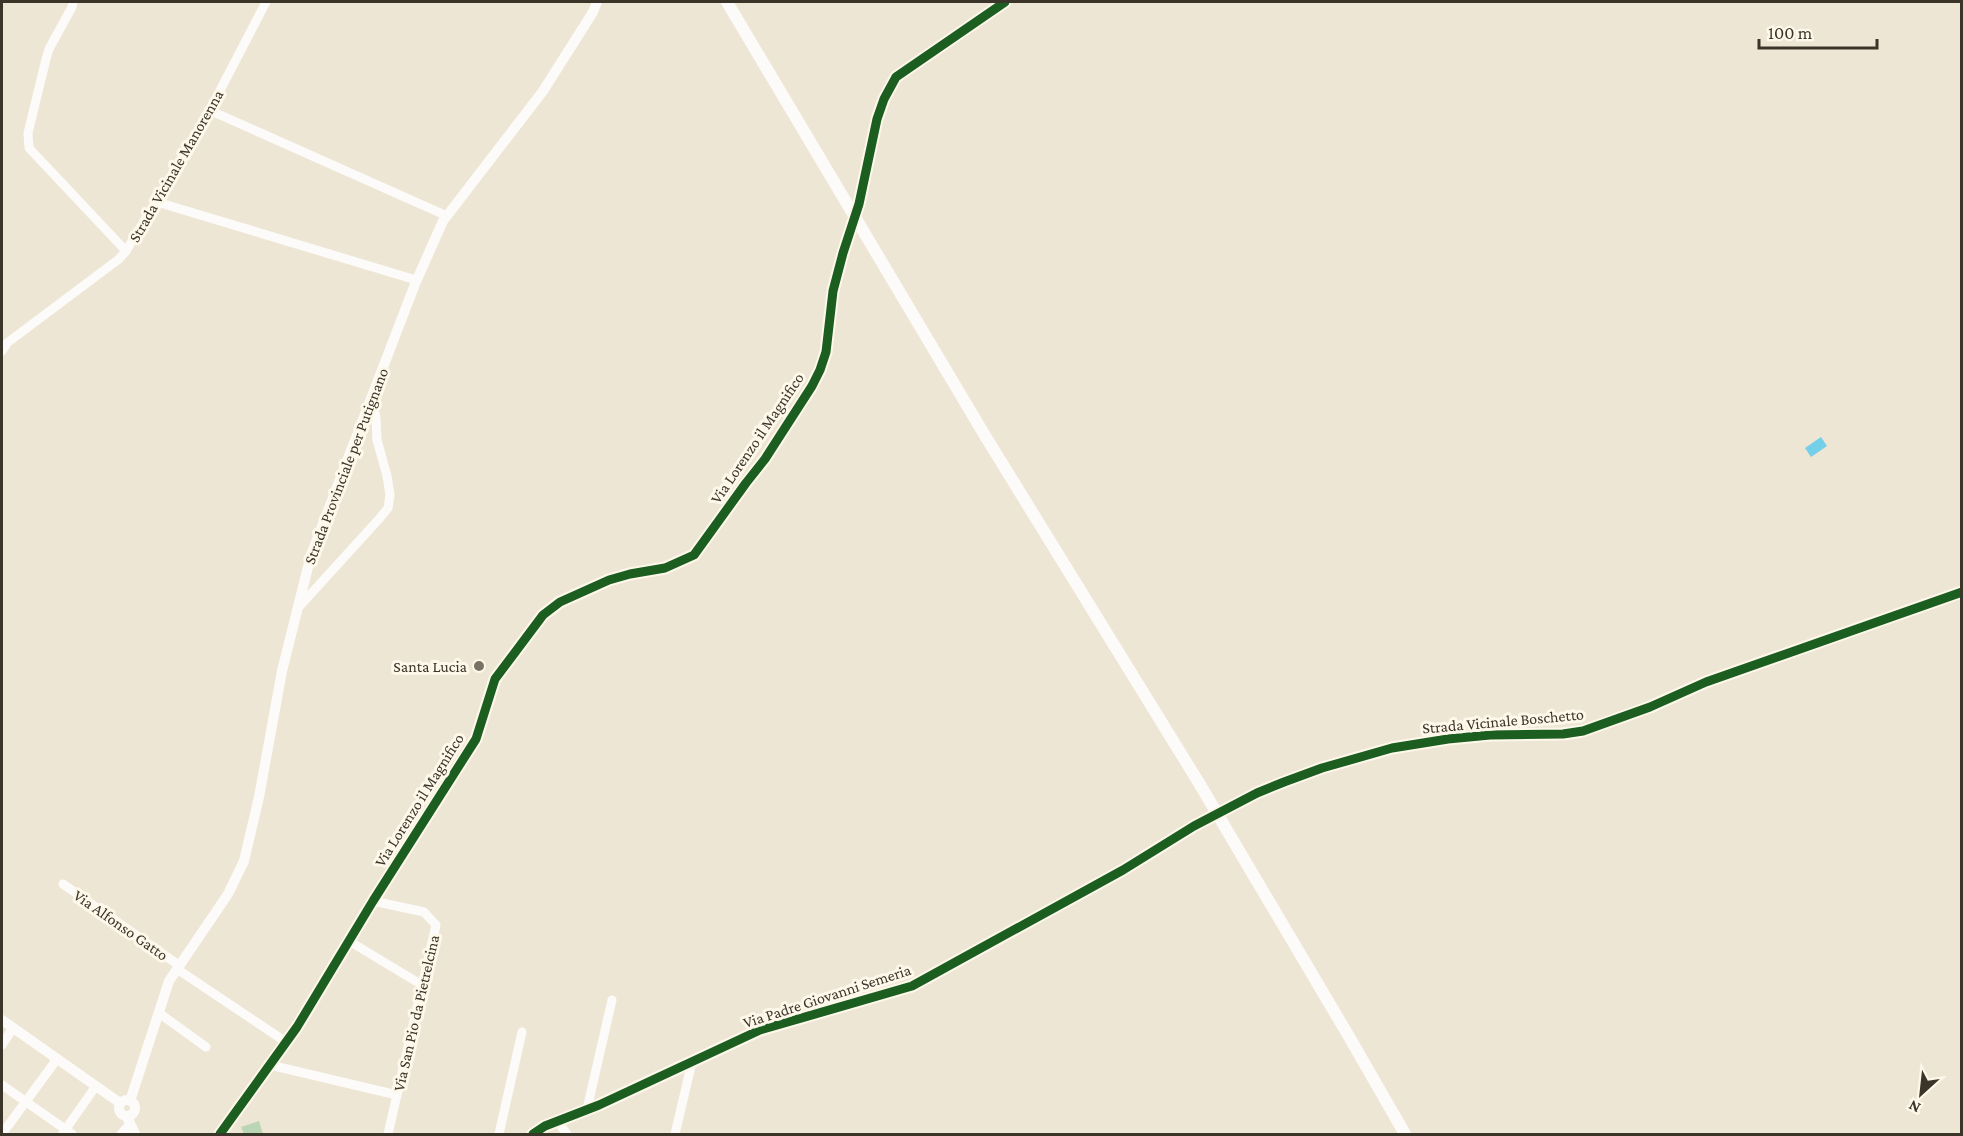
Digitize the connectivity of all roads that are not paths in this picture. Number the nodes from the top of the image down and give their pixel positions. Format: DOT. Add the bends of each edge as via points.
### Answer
graph roads {
  1 [pos="73,2"];
  2 [pos="266,2"];
  3 [pos="597,2"];
  4 [pos="1005,2"];
  5 [pos="729,3"];
  6 [pos="209,110"];
  7 [pos="157,202"];
  8 [pos="447,216"];
  9 [pos="126,251"];
  10 [pos="416,280"];
  11 [pos="2,351"];
  12 [pos="372,399"];
  13 [pos="1962,592"];
  14 [pos="296,610"];
  15 [pos="1123,870"];
  16 [pos="63,884"];
  17 [pos="373,902"];
  18 [pos="349,941"];
  19 [pos="178,967"];
  20 [pos="422,985"];
  21 [pos="612,1000"];
  22 [pos="159,1014"];
  23 [pos="2,1020"];
  24 [pos="13,1028"];
  25 [pos="522,1032"];
  26 [pos="286,1042"];
  27 [pos="2,1044"];
  28 [pos="206,1047"];
  29 [pos="57,1059"];
  30 [pos="692,1062"];
  31 [pos="270,1065"];
  32 [pos="2,1085"];
  33 [pos="96,1086"];
  34 [pos="397,1095"];
  35 [pos="26,1102"];
  36 [pos="125,1102"];
  37 [pos="587,1109"];
  38 [pos="128,1120"];
  39 [pos="557,1121"];
  40 [pos="66,1133"];
  41 [pos="2,1134"];
  42 [pos="121,1134"];
  43 [pos="135,1134"];
  44 [pos="220,1134"];
  45 [pos="388,1134"];
  46 [pos="499,1134"];
  47 [pos="533,1134"];
  48 [pos="567,1134"];
  49 [pos="675,1134"];
  50 [pos="1405,1134"];
  1 -- 9 [label="street" via="49,49 28,133 29,148"];
  2 -- 6 [label="street, Strada Vicinale Manorenna"];
  3 -- 8 [label="street, Strada Provinciale per Putignano" via="543,91"];
  4 -- 17 [label="street, Via Lorenzo il Magnifico" via="896,77 884,99 833,291 826,352 820,370 765,459 694,555 665,568 609,580 560,602 543,615 495,679 476,738"];
  5 -- 50 [label="main road" via="984,434 1200,783"];
  6 -- 7 [label="street, Strada Vicinale Manorenna"];
  6 -- 8 [label="street"];
  7 -- 9 [label="street, Strada Vicinale Manorenna"];
  7 -- 10 [label="street"];
  8 -- 10 [label="street, Strada Provinciale per Putignano"];
  9 -- 11 [label="street, Strada Vicinale Manorenna" via="7,343"];
  10 -- 12 [label="street, Strada Provinciale per Putignano"];
  12 -- 14 [label="street, Strada Provinciale per Putignano" via="315,539"];
  12 -- 14 [label="street" via="390,495 388,507"];
  13 -- 15 [label="street, Strada Vicinale Boschetto" via="1706,682 1583,731 1448,739 1392,748 1322,768 1257,793"];
  14 -- 19 [label="street, Strada Provinciale per Putignano" via="244,861 228,894"];
  15 -- 30 [label="street, Via Padre Giovanni Semeria" via="912,986 760,1030"];
  16 -- 19 [label="street, Via Alfonso Gatto"];
  17 -- 18 [label="street, Via Lorenzo il Magnifico"];
  17 -- 20 [label="street, Via San Pio da Pietrelcina" via="423,912 436,925"];
  18 -- 20 [label="street"];
  18 -- 26 [label="street, Via Lorenzo il Magnifico"];
  19 -- 22 [label="street, Strada Provinciale per Putignano" via="169,981"];
  19 -- 26 [label="street, Via Alfonso Gatto"];
  20 -- 34 [label="street, Via San Pio da Pietrelcina"];
  21 -- 37 [label="street"];
  22 -- 28 [label="street"];
  22 -- 36 [label="street, Strada Provinciale per Putignano"];
  23 -- 24 [label="street"];
  24 -- 27 [label="street"];
  24 -- 29 [label="street"];
  25 -- 46 [label="street"];
  26 -- 31 [label="street, Via Lorenzo il Magnifico"];
  29 -- 33 [label="street"];
  29 -- 35 [label="street"];
  30 -- 37 [label="street, Via Padre Giovanni Semeria"];
  30 -- 49 [label="street"];
  31 -- 34 [label="street"];
  31 -- 44 [label="street, Via Lorenzo il Magnifico"];
  32 -- 35 [label="street"];
  33 -- 36 [label="street"];
  33 -- 40 [label="street"];
  34 -- 45 [label="street, Via San Pio da Pietrelcina"];
  35 -- 40 [label="street"];
  35 -- 41 [label="street"];
  36 -- 38 [label="street" via="118,1107"];
  37 -- 39 [label="street, Via Padre Giovanni Semeria"];
  38 -- 42 [label="street"];
  38 -- 43 [label="street"];
  39 -- 47 [label="street, Via Padre Giovanni Semeria"];
  39 -- 48 [label="street"];
}
